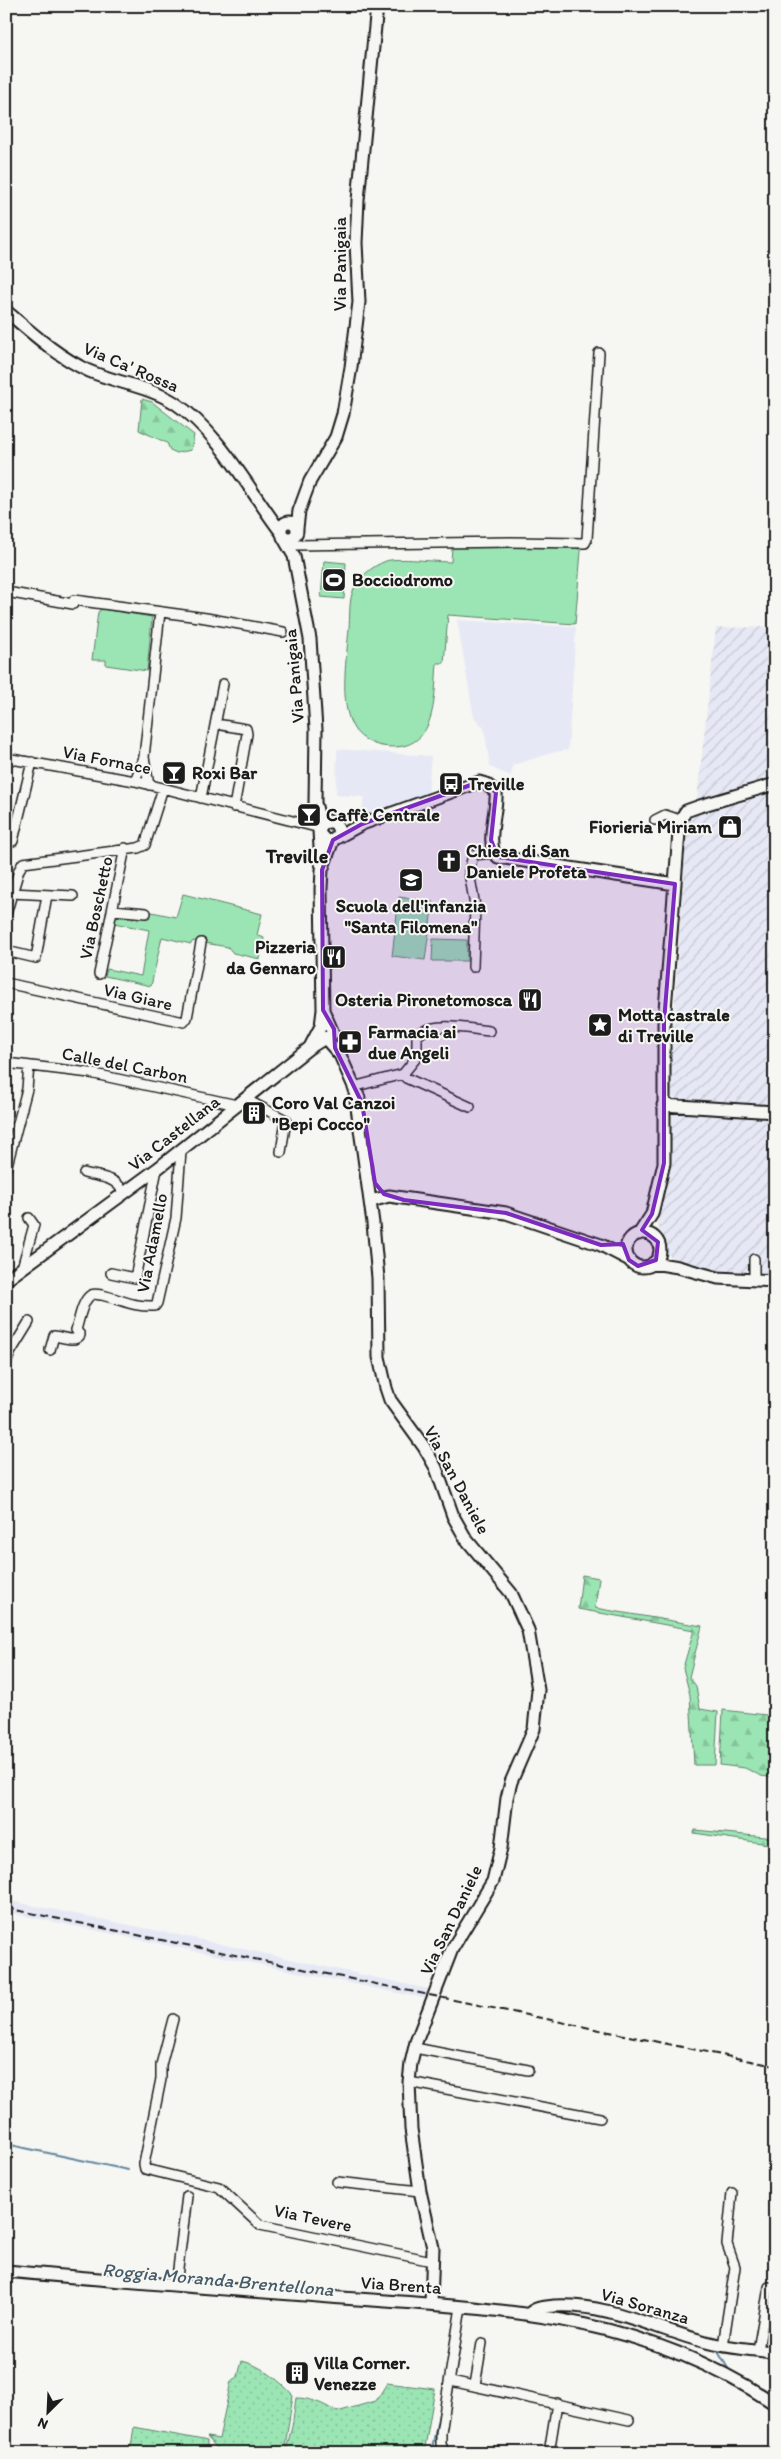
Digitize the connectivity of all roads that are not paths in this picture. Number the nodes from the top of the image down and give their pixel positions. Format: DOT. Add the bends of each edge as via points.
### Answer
graph roads {
  1 [pos="377,6"];
  2 [pos="6,311"];
  3 [pos="599,353"];
  4 [pos="289,531"];
  5 [pos="12,592"];
  6 [pos="160,612"];
  7 [pos="283,632"];
  8 [pos="223,684"];
  9 [pos="222,725"];
  10 [pos="144,757"];
  11 [pos="6,758"];
  12 [pos="32,762"];
  13 [pos="135,781"];
  14 [pos="775,784"];
  15 [pos="149,785"];
  16 [pos="163,788"];
  17 [pos="201,798"];
  18 [pos="234,807"];
  19 [pos="682,817"];
  20 [pos="654,820"];
  21 [pos="328,831"];
  22 [pos="13,840"];
  23 [pos="125,848"];
  24 [pos="493,853"];
  25 [pos="675,884"];
  26 [pos="11,893"];
  27 [pos="47,895"];
  28 [pos="73,896"];
  29 [pos="113,910"];
  30 [pos="146,913"];
  31 [pos="6,914"];
  32 [pos="201,943"];
  33 [pos="6,951"];
  34 [pos="473,967"];
  35 [pos="99,974"];
  36 [pos="6,984"];
  37 [pos="325,1032"];
  38 [pos="489,1032"];
  39 [pos="6,1063"];
  40 [pos="29,1066"];
  41 [pos="403,1074"];
  42 [pos="354,1090"];
  43 [pos="241,1102"];
  44 [pos="662,1105"];
  45 [pos="470,1107"];
  46 [pos="775,1112"];
  47 [pos="181,1151"];
  48 [pos="281,1152"];
  49 [pos="7,1166"];
  50 [pos="157,1170"];
  51 [pos="84,1173"];
  52 [pos="371,1178"];
  53 [pos="123,1193"];
  54 [pos="381,1200"];
  55 [pos="652,1214"];
  56 [pos="29,1218"];
  57 [pos="375,1219"];
  58 [pos="639,1234"];
  59 [pos="628,1242"];
  60 [pos="601,1245"];
  61 [pos="658,1246"];
  62 [pos="628,1259"];
  63 [pos="754,1259"];
  64 [pos="653,1264"];
  65 [pos="678,1267"];
  66 [pos="22,1268"];
  67 [pos="111,1273"];
  68 [pos="6,1280"];
  69 [pos="754,1280"];
  70 [pos="775,1281"];
  71 [pos="29,1322"];
  72 [pos="50,1350"];
  73 [pos="6,1364"];
  74 [pos="173,2019"];
  75 [pos="415,2048"];
  76 [pos="528,2070"];
  77 [pos="408,2082"];
  78 [pos="600,2118"];
  79 [pos="337,2182"];
  80 [pos="420,2191"];
  81 [pos="732,2193"];
  82 [pos="188,2196"];
  83 [pos="432,2261"];
  84 [pos="6,2271"];
  85 [pos="176,2285"];
  86 [pos="769,2287"];
  87 [pos="431,2304"];
  88 [pos="462,2306"];
  89 [pos="529,2314"];
  90 [pos="482,2343"];
  91 [pos="723,2346"];
  92 [pos="758,2350"];
  93 [pos="775,2352"];
  94 [pos="451,2381"];
  95 [pos="476,2385"];
  96 [pos="557,2403"];
  97 [pos="775,2404"];
  98 [pos="629,2420"];
  99 [pos="444,2453"];
  100 [pos="549,2453"];
  1 -- 4 [label="street, Via Panigaia" via="358,209 359,302 351,367 336,437 310,481"];
  2 -- 4 [label="street, Via Ca' Rossa" via="67,360 176,404 208,434 268,514"];
  3 -- 4 [label="street" via="585,543"];
  4 -- 21 [label="street, Via Panigaia" via="309,629 317,788"];
  5 -- 6 [label="street" via="73,604 74,600"];
  6 -- 7 [label="street"];
  6 -- 10 [label="street"];
  8 -- 17 [label="street"];
  9 -- 18 [label="street" via="246,729 248,734"];
  10 -- 13 [label="street"];
  10 -- 15 [label="street"];
  11 -- 12 [label="street, Via Fornace"];
  12 -- 13 [label="street, Via Fornace"];
  12 -- 22 [label="street"];
  13 -- 15 [label="street, Via Fornace"];
  14 -- 19 [label="street" via="700,806"];
  15 -- 16 [label="street, Via Fornace"];
  16 -- 17 [label="street, Via Fornace"];
  16 -- 23 [label="street" via="145,845"];
  17 -- 18 [label="street, Via Fornace"];
  18 -- 21 [label="street, Via Fornace"];
  19 -- 20 [label="street" via="665,815"];
  19 -- 25 [label="street"];
  21 -- 24 [label="street" via="362,824 479,782 496,792 498,804 491,840"];
  21 -- 37 [label="street, Via Panigaia" via="322,870"];
  23 -- 26 [label="street" via="24,863 18,870"];
  23 -- 29 [label="street, Via Boschetto"];
  24 -- 25 [label="street" via="501,858 530,864"];
  24 -- 34 [label="street" via="473,855 469,872 475,906"];
  25 -- 44 [label="street" via="664,1022"];
  26 -- 27 [label="street"];
  26 -- 31 [label="street"];
  27 -- 28 [label="street"];
  27 -- 33 [label="street" via="36,958"];
  29 -- 30 [label="street"];
  29 -- 35 [label="street, Via Boschetto"];
  32 -- 36 [label="street, Via Giare" via="184,1022"];
  37 -- 42 [label="street, Via San Daniele"];
  37 -- 43 [label="street, Via Castellana"];
  38 -- 41 [label="street" via="427,1028 417,1037 417,1057"];
  39 -- 40 [label="street, Calle del Carbon"];
  40 -- 43 [label="street, Calle del Carbon" via="90,1073"];
  40 -- 49 [label="street" via="27,1089"];
  41 -- 42 [label="street"];
  41 -- 45 [label="street"];
  42 -- 52 [label="street, Via San Daniele"];
  43 -- 47 [label="street, Via Castellana"];
  43 -- 48 [label="street, Via Castellana" via="286,1120"];
  44 -- 46 [label="street"];
  44 -- 55 [label="street" via="664,1163"];
  47 -- 50 [label="street, Via Castellana"];
  47 -- 72 [label="street, Via Adamello" via="176,1218 157,1304 139,1307 90,1295 76,1330 79,1338 54,1336"];
  50 -- 53 [label="street, Via Castellana"];
  50 -- 67 [label="street" via="135,1278"];
  51 -- 53 [label="street, Via Castellana" via="115,1181"];
  52 -- 54 [label="street"];
  52 -- 57 [label="street, Via San Daniele"];
  53 -- 66 [label="street, Via Castellana"];
  54 -- 57 [label="street"];
  54 -- 60 [label="street" via="506,1213"];
  55 -- 58 [label="street"];
  55 -- 61 [label="street"];
  56 -- 66 [label="street" via="34,1225"];
  57 -- 75 [label="street, Via San Daniele" via="380,1368 390,1400 424,1446 466,1539 511,1593 528,1630 538,1690 534,1729 507,1798 493,1881 452,1949"];
  58 -- 59 [label="street"];
  58 -- 61 [label="street" via="650,1235"];
  59 -- 60 [label="street" via="614,1247"];
  59 -- 62 [label="street"];
  60 -- 62 [label="street"];
  61 -- 64 [label="street"];
  61 -- 65 [label="street"];
  62 -- 64 [label="street" via="641,1267"];
  63 -- 69 [label="street"];
  64 -- 65 [label="street"];
  65 -- 69 [label="street" via="718,1278"];
  66 -- 68 [label="street, Via Castellana"];
  69 -- 70 [label="street"];
  71 -- 73 [label="street"];
  74 -- 83 [label="street, Via Tevere" via="161,2065 145,2169 219,2187 260,2225"];
  75 -- 76 [label="street"];
  75 -- 77 [label="street"];
  77 -- 78 [label="street"];
  77 -- 80 [label="street"];
  79 -- 80 [label="street"];
  80 -- 83 [label="street" via="430,2229"];
  81 -- 91 [label="street" via="727,2244 735,2267"];
  82 -- 85 [label="street"];
  83 -- 87 [label="street"];
  84 -- 85 [label="street, Via Brenta"];
  85 -- 87 [label="street, Via Brenta"];
  86 -- 92 [label="street"];
  87 -- 88 [label="street, Via Brenta"];
  88 -- 89 [label="street, Via Brenta"];
  88 -- 94 [label="street"];
  89 -- 91 [label="street, Via Soranza" via="532,2310 548,2306 598,2308"];
  89 -- 97 [label="street, Via Brenta" via="592,2325 670,2349 724,2374"];
  90 -- 95 [label="street"];
  91 -- 92 [label="street, Via Soranza"];
  92 -- 93 [label="street, Via Soranza"];
  94 -- 95 [label="street"];
  94 -- 99 [label="street" via="441,2440"];
  95 -- 96 [label="street"];
  96 -- 98 [label="street"];
  96 -- 100 [label="street"];
}
